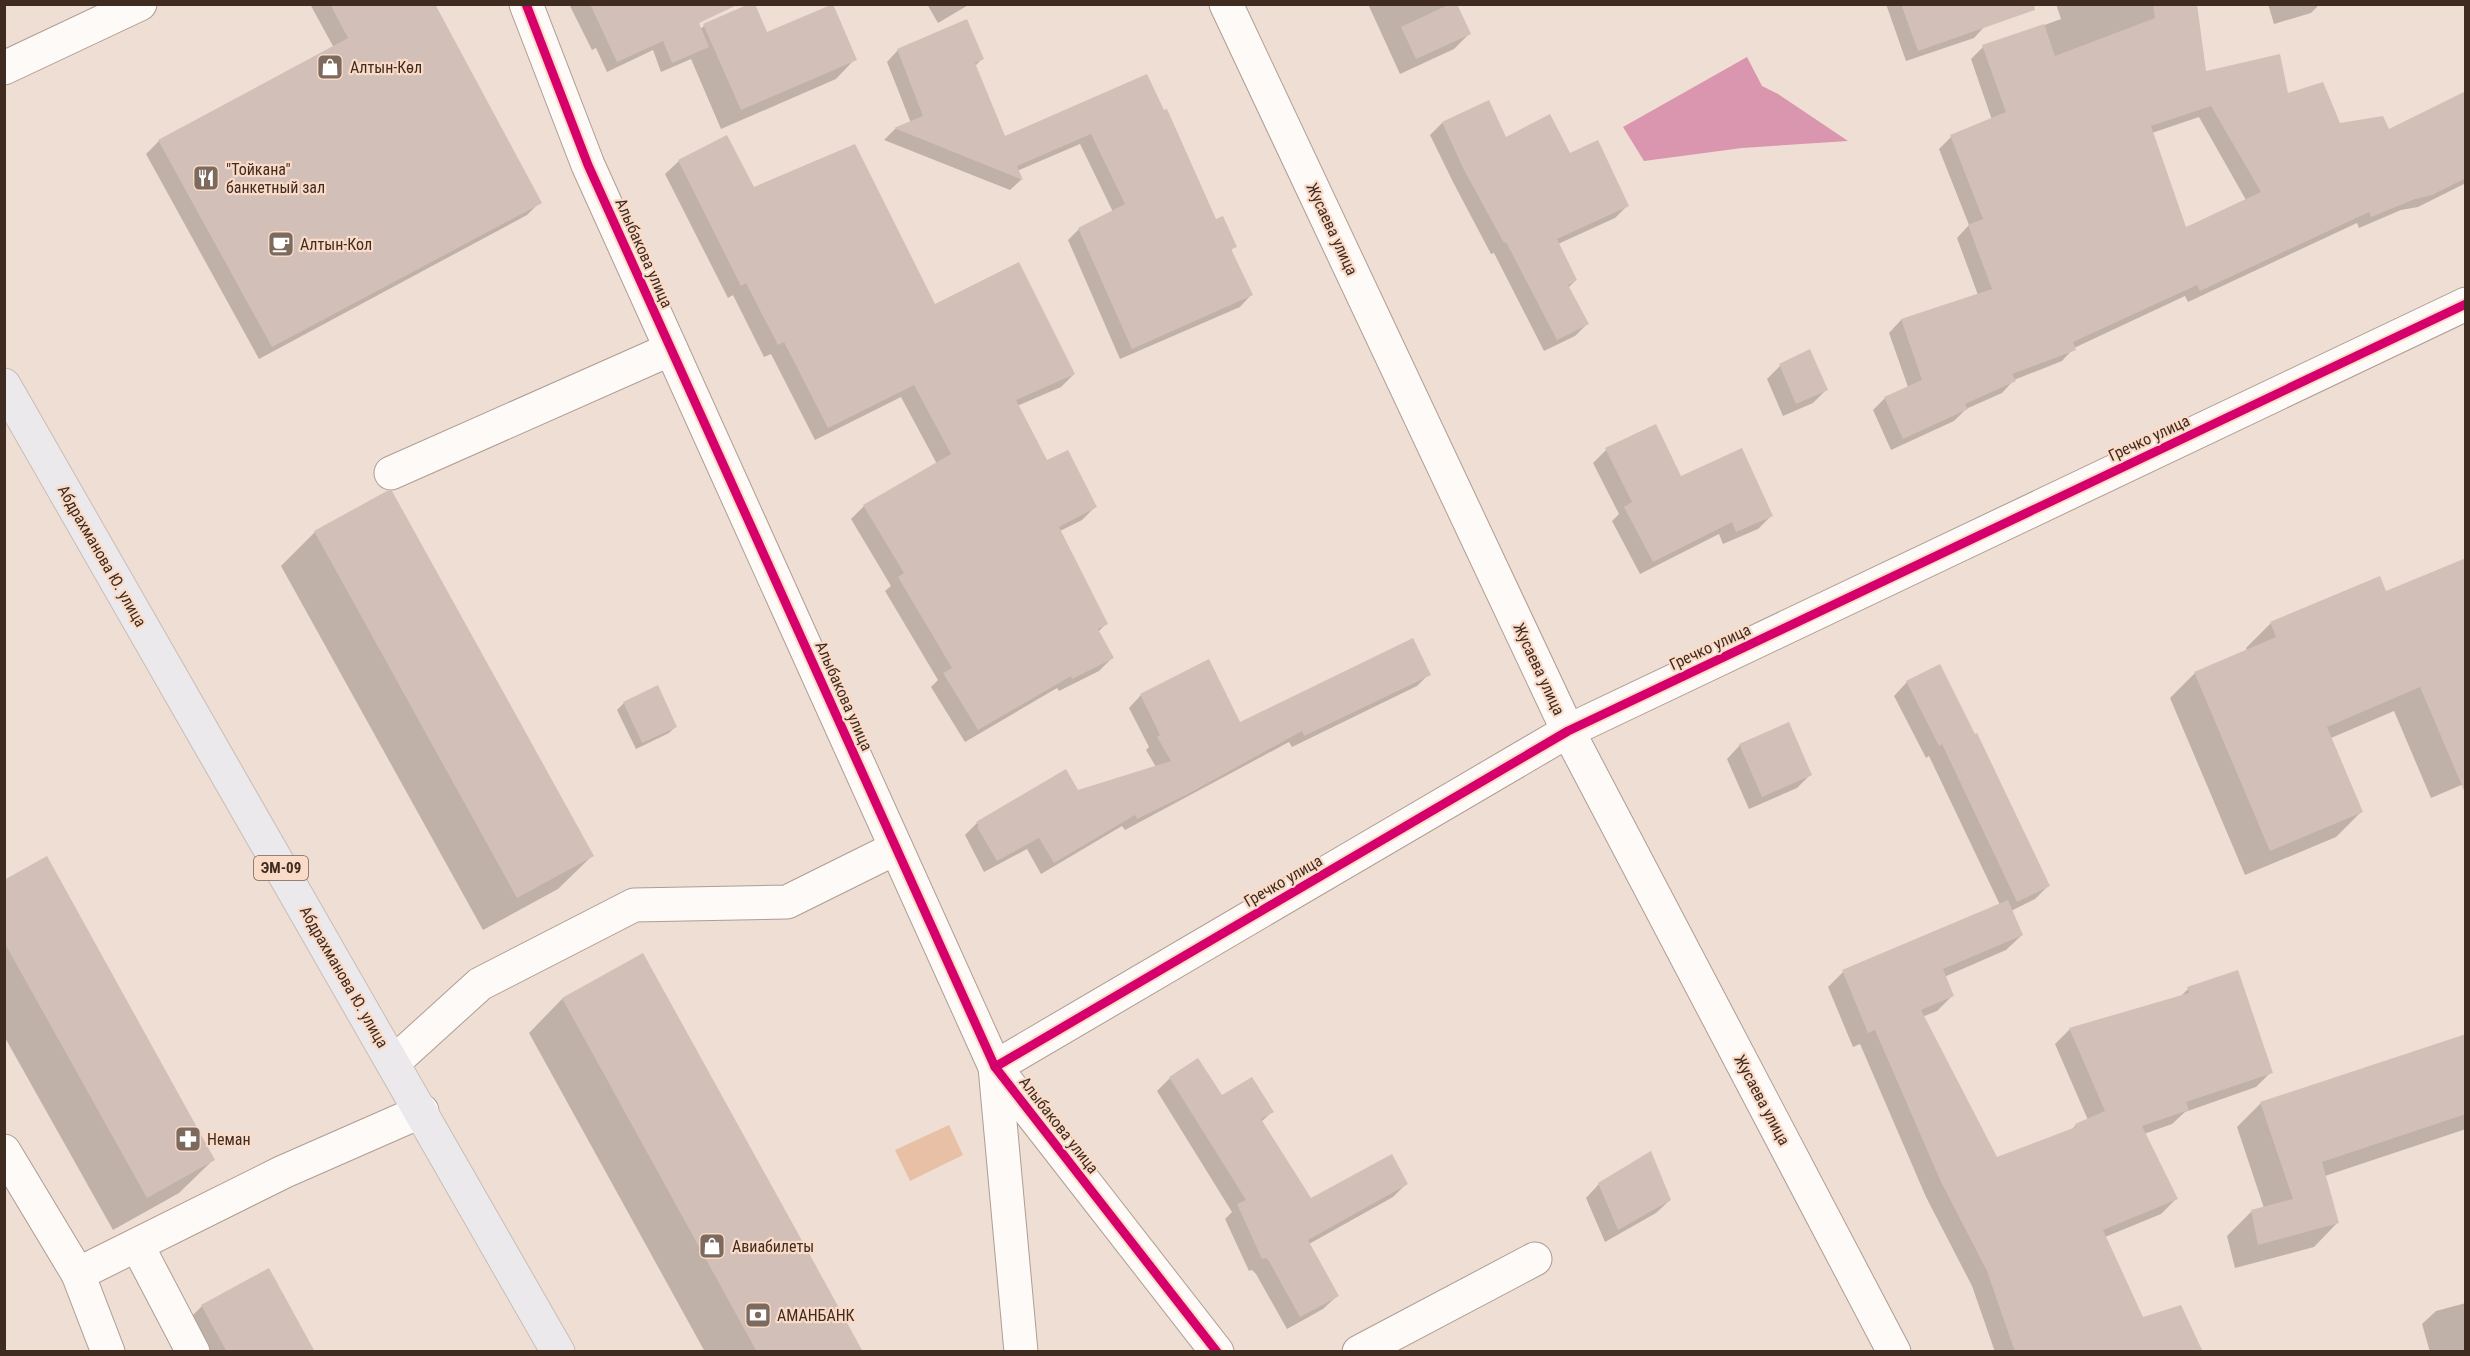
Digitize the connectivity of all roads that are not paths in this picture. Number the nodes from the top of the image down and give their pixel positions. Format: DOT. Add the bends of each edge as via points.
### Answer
graph roads {
  1 [pos="140,4"];
  2 [pos="526,4"];
  3 [pos="1226,4"];
  4 [pos="4,68"];
  5 [pos="2466,304"];
  6 [pos="671,349"];
  7 [pos="4,385"];
  8 [pos="391,473"];
  9 [pos="1568,731"];
  10 [pos="896,848"];
  11 [pos="393,1063"];
  12 [pos="995,1067"];
  13 [pos="422,1111"];
  14 [pos="4,1151"];
  15 [pos="137,1245"];
  16 [pos="1535,1259"];
  17 [pos="78,1274"];
  18 [pos="108,1352"];
  19 [pos="193,1352"];
  20 [pos="558,1352"];
  21 [pos="1021,1352"];
  22 [pos="1217,1352"];
  23 [pos="1359,1352"];
  24 [pos="1894,1352"];
  1 -- 4 [label="street"];
  2 -- 6 [label="street, Алыбакова улица" via="588,165"];
  3 -- 9 [label="street, Жусаева улица"];
  5 -- 9 [label="street, Гречко улица"];
  6 -- 8 [label="street"];
  6 -- 10 [label="street, Алыбакова улица"];
  7 -- 11 [label="highway, Абдрахманова Ю. улица / ЭМ-09"];
  9 -- 12 [label="street, Гречко улица"];
  9 -- 24 [label="street, Жусаева улица"];
  10 -- 11 [label="street" via="787,902 634,905 480,984"];
  10 -- 12 [label="street, Алыбакова улица"];
  11 -- 13 [label="highway, Абдрахманова Ю. улица / ЭМ-09"];
  12 -- 21 [label="street"];
  12 -- 22 [label="street, Алыбакова улица"];
  13 -- 15 [label="street" via="283,1172"];
  13 -- 20 [label="highway, Абдрахманова Ю. улица / ЭМ-09"];
  14 -- 17 [label="street"];
  15 -- 17 [label="street"];
  15 -- 19 [label="street"];
  16 -- 23 [label="street"];
  17 -- 18 [label="street"];
}
